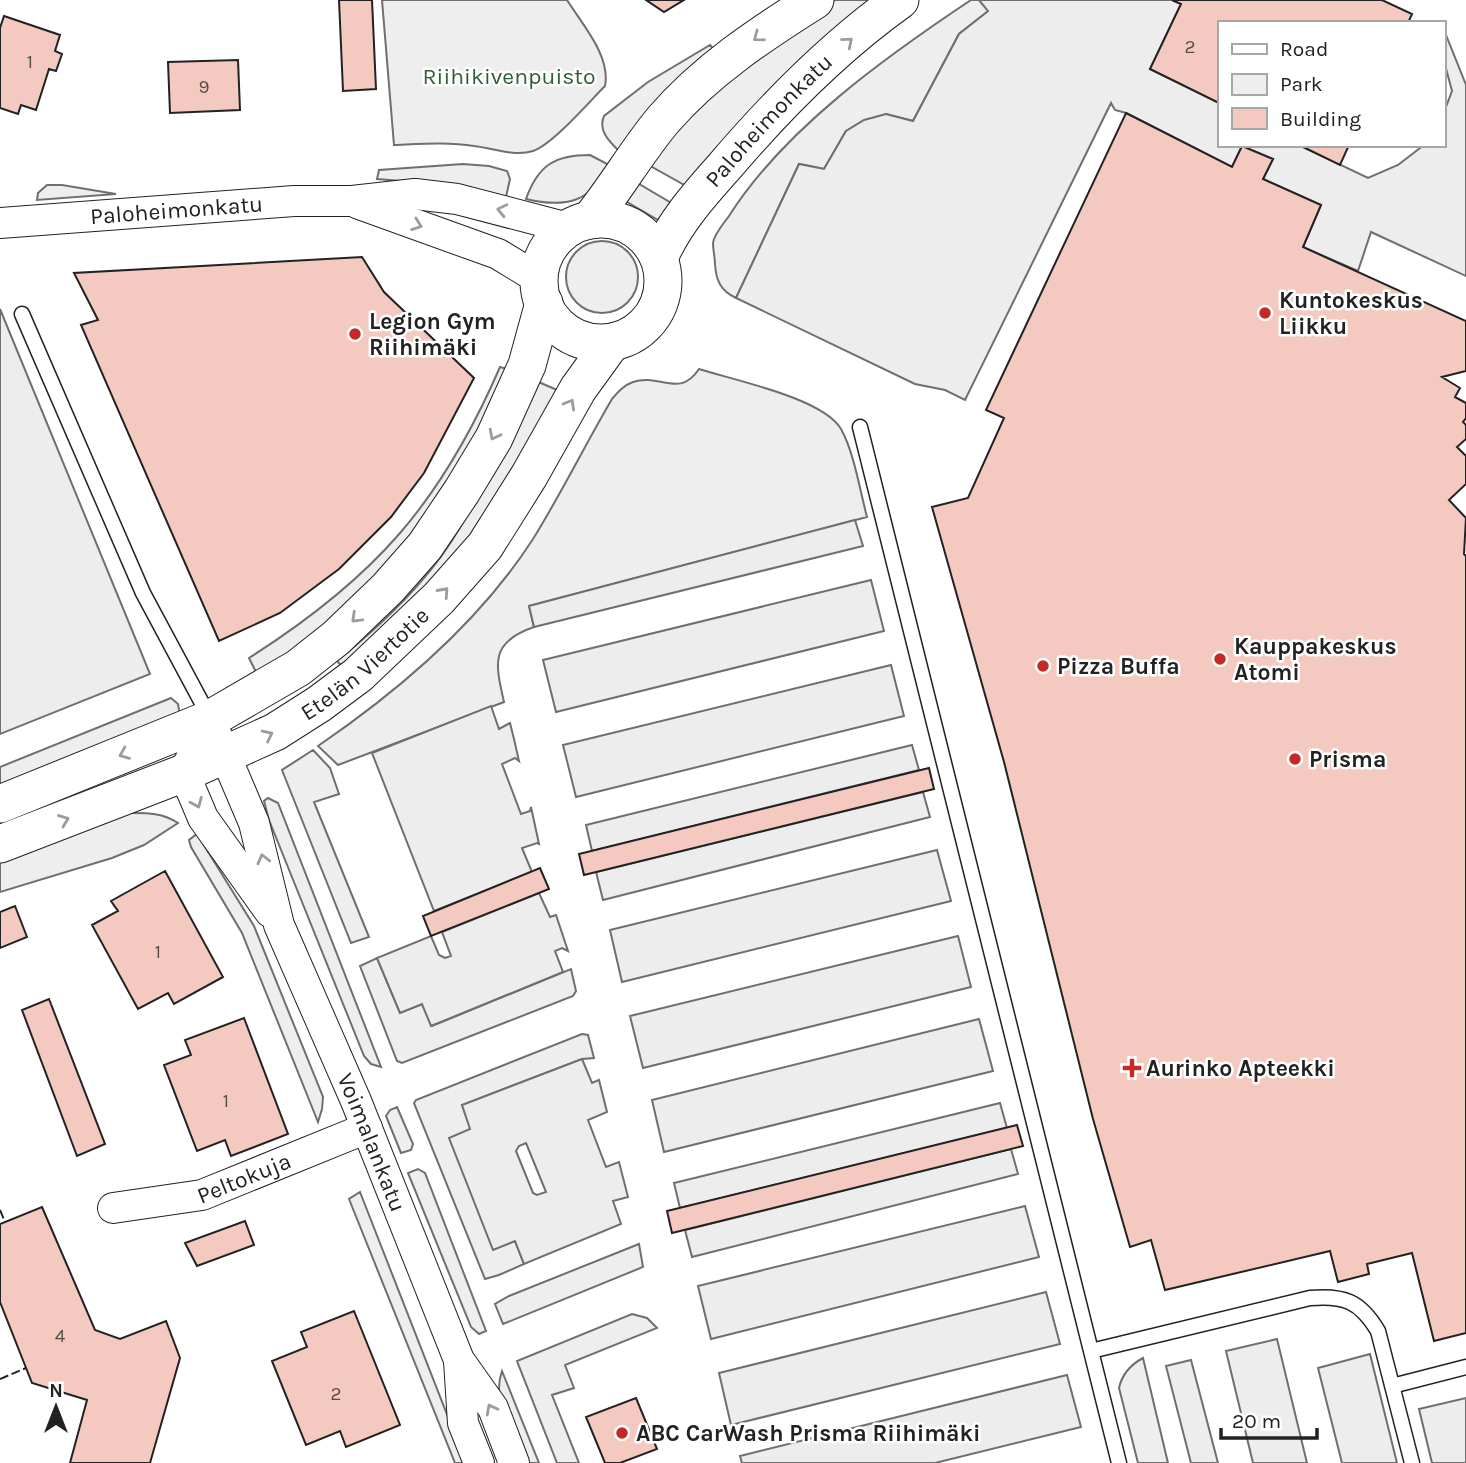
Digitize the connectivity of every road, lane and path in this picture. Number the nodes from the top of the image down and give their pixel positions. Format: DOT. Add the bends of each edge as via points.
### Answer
graph roads {
  1 [pos="815,0"];
  2 [pos="900,0"];
  3 [pos="352,201"];
  4 [pos="0,223"];
  5 [pos="579,224"];
  6 [pos="659,258"];
  7 [pos="541,291"];
  8 [pos="22,314"];
  9 [pos="612,342"];
  10 [pos="860,427"];
  11 [pos="210,719"];
  12 [pos="226,754"];
  13 [pos="184,773"];
  14 [pos="0,804"];
  15 [pos="0,844"];
  16 [pos="279,925"];
  17 [pos="367,1128"];
  18 [pos="113,1208"];
  19 [pos="1091,1351"];
  20 [pos="459,1360"];
  21 [pos="1466,1367"];
  22 [pos="1392,1386"];
  23 [pos="479,1463"];
  24 [pos="514,1463"];
  25 [pos="1119,1463"];
  26 [pos="1412,1463"];
  1 -- 5 [label="street, one-way" via="769,28 696,87 663,120"];
  6 -- 2 [label="street, Paloheimonkatu, one-way" via="693,203 762,122"];
  3 -- 4 [label="street, Paloheimonkatu" via="294,201"];
  5 -- 3 [label="street, Paloheimonkatu, one-way" via="415,194"];
  3 -- 7 [label="street, Paloheimonkatu, one-way" via="498,254"];
  5 -- 6 [label="street" via="615,220 637,230"];
  5 -- 7 [label="street" via="558,236 544,256"];
  6 -- 9 [label="street" via="663,282 658,306 635,333"];
  7 -- 9 [label="street" via="556,324 576,338"];
  7 -- 11 [label="street, Etelän Viertotie, one-way" via="527,365 494,438 425,546 336,638 298,668"];
  8 -- 11 [label="lane" via="143,593"];
  12 -- 9 [label="street, Etelän Viertotie, one-way" via="275,732 319,704 358,675 439,598 485,546 578,389"];
  10 -- 19 [label="lane"];
  11 -- 12 [label="street, Voimalankatu"];
  11 -- 13 [label="street"];
  11 -- 14 [label="street, Etelän Viertotie, one-way"];
  12 -- 13 [label="street, Etelän Viertotie"];
  16 -- 12 [label="street, Voimalankatu, one-way" via="254,823"];
  15 -- 13 [label="street, Etelän Viertotie, one-way"];
  13 -- 16 [label="street, Voimalankatu, one-way" via="203,818"];
  16 -- 17 [label="street, Voimalankatu"];
  17 -- 18 [label="street, Peltokuja" via="202,1195"];
  17 -- 20 [label="street, Voimalankatu"];
  19 -- 22 [label="lane" via="1333,1296 1368,1314 1378,1331"];
  19 -- 25 [label="lane"];
  20 -- 23 [label="street, Voimalankatu" via="463,1423"];
  24 -- 20 [label="street, Voimalankatu, one-way" via="493,1408"];
  21 -- 22 [label="lane"];
  22 -- 26 [label="lane"];
}
